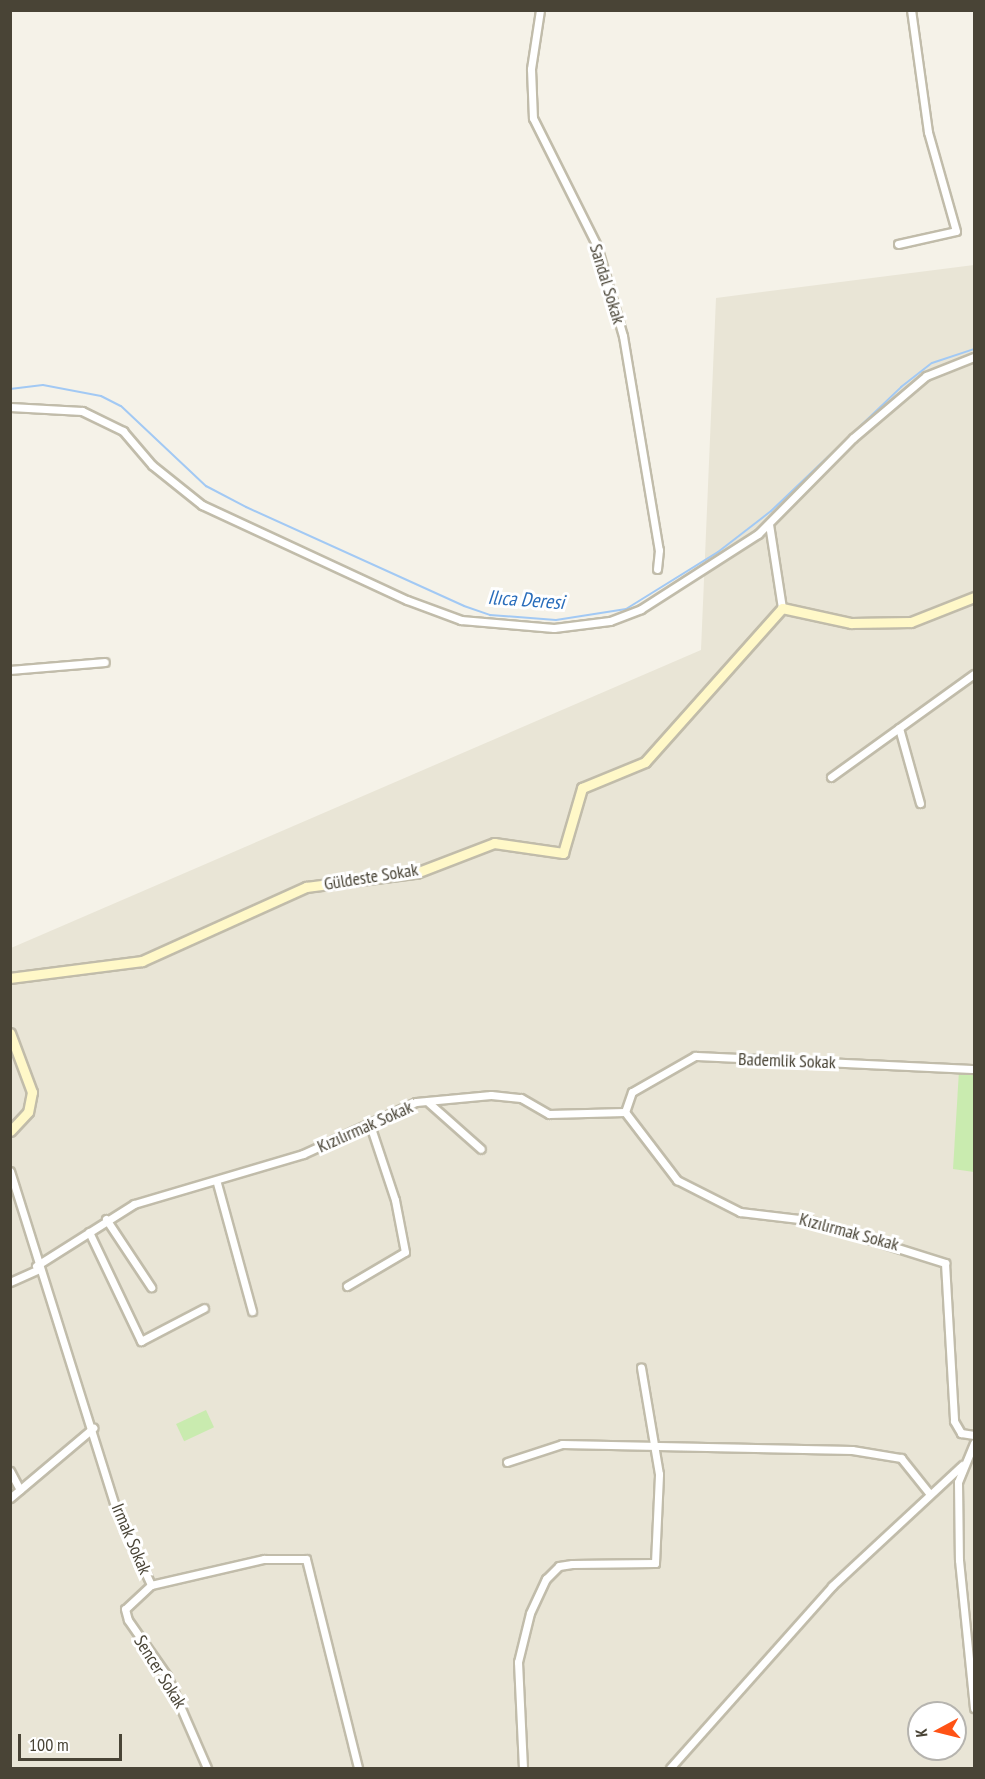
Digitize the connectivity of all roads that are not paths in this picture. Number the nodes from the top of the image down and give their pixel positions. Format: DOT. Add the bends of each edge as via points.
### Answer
graph roads {
  1 [pos="540,10"];
  2 [pos="911,10"];
  3 [pos="898,244"];
  4 [pos="975,357"];
  5 [pos="10,407"];
  6 [pos="769,524"];
  7 [pos="657,569"];
  8 [pos="975,597"];
  9 [pos="782,609"];
  10 [pos="105,662"];
  11 [pos="10,670"];
  12 [pos="975,674"];
  13 [pos="899,728"];
  14 [pos="831,777"];
  15 [pos="920,803"];
  16 [pos="10,978"];
  17 [pos="10,1033"];
  18 [pos="975,1069"];
  19 [pos="429,1102"];
  20 [pos="625,1112"];
  21 [pos="370,1125"];
  22 [pos="10,1131"];
  23 [pos="481,1149"];
  24 [pos="10,1171"];
  25 [pos="217,1183"];
  26 [pos="106,1220"];
  27 [pos="89,1232"];
  28 [pos="37,1268"];
  29 [pos="10,1282"];
  30 [pos="347,1286"];
  31 [pos="151,1287"];
  32 [pos="204,1308"];
  33 [pos="252,1311"];
  34 [pos="641,1368"];
  35 [pos="93,1428"];
  36 [pos="975,1435"];
  37 [pos="975,1443"];
  38 [pos="653,1447"];
  39 [pos="507,1462"];
  40 [pos="962,1465"];
  41 [pos="10,1471"];
  42 [pos="20,1490"];
  43 [pos="929,1493"];
  44 [pos="10,1498"];
  45 [pos="151,1585"];
  46 [pos="975,1708"];
  47 [pos="207,1768"];
  48 [pos="358,1768"];
  49 [pos="524,1768"];
  50 [pos="670,1768"];
  1 -- 7 [label="street, Sandal Sokak" via="531,69 532,118 597,246 623,336 659,550"];
  2 -- 3 [label="street" via="928,132 956,231"];
  4 -- 6 [label="street" via="926,376 853,438 770,517"];
  5 -- 6 [label="street" via="82,411 123,431 152,465 202,505 407,600 461,620 502,627 554,628 610,621 641,609"];
  6 -- 9 [label="street"];
  8 -- 9 [label="street" via="911,622 851,623"];
  9 -- 16 [label="street, Güldeste Sokak" via="645,762 582,788 563,853 494,843 416,873 306,887 142,961"];
  10 -- 11 [label="street"];
  12 -- 13 [label="street"];
  13 -- 14 [label="street"];
  13 -- 15 [label="street"];
  17 -- 22 [label="street" via="32,1092 28,1112"];
  18 -- 20 [label="street, Bademlik Sokak" via="695,1056 632,1092"];
  19 -- 20 [label="street, Kızılırmak Sokak" via="491,1095 521,1098 549,1113"];
  19 -- 21 [label="street, Kızılırmak Sokak" via="397,1109"];
  19 -- 23 [label="street"];
  20 -- 36 [label="street, Kızılırmak Sokak" via="677,1180 740,1212 808,1220 945,1263 954,1421 961,1433"];
  21 -- 25 [label="street, Kızılırmak Sokak"];
  21 -- 30 [label="street" via="395,1200 405,1252"];
  24 -- 28 [label="street, Irmak Sokak"];
  25 -- 26 [label="street, Kızılırmak Sokak" via="134,1204"];
  25 -- 33 [label="street"];
  26 -- 27 [label="street, Kızılırmak Sokak"];
  26 -- 31 [label="street"];
  27 -- 28 [label="street, Kızılırmak Sokak"];
  27 -- 32 [label="street" via="141,1341"];
  28 -- 29 [label="street, Kızılırmak Sokak"];
  28 -- 35 [label="street, Irmak Sokak"];
  34 -- 38 [label="street"];
  35 -- 42 [label="street"];
  35 -- 45 [label="street, Irmak Sokak" via="124,1532"];
  37 -- 40 [label="street"];
  38 -- 39 [label="street" via="562,1444"];
  38 -- 43 [label="street" via="892,1455"];
  38 -- 49 [label="street" via="659,1474 655,1563 559,1566 535,1598 517,1672"];
  40 -- 43 [label="street"];
  40 -- 46 [label="street" via="959,1560"];
  41 -- 42 [label="street"];
  42 -- 44 [label="street"];
  43 -- 50 [label="street" via="832,1586"];
  45 -- 47 [label="street, Sencer Sokak" via="125,1609 128,1620 167,1676"];
  45 -- 48 [label="street, Irmak Sokak" via="264,1559 306,1559"];
}
